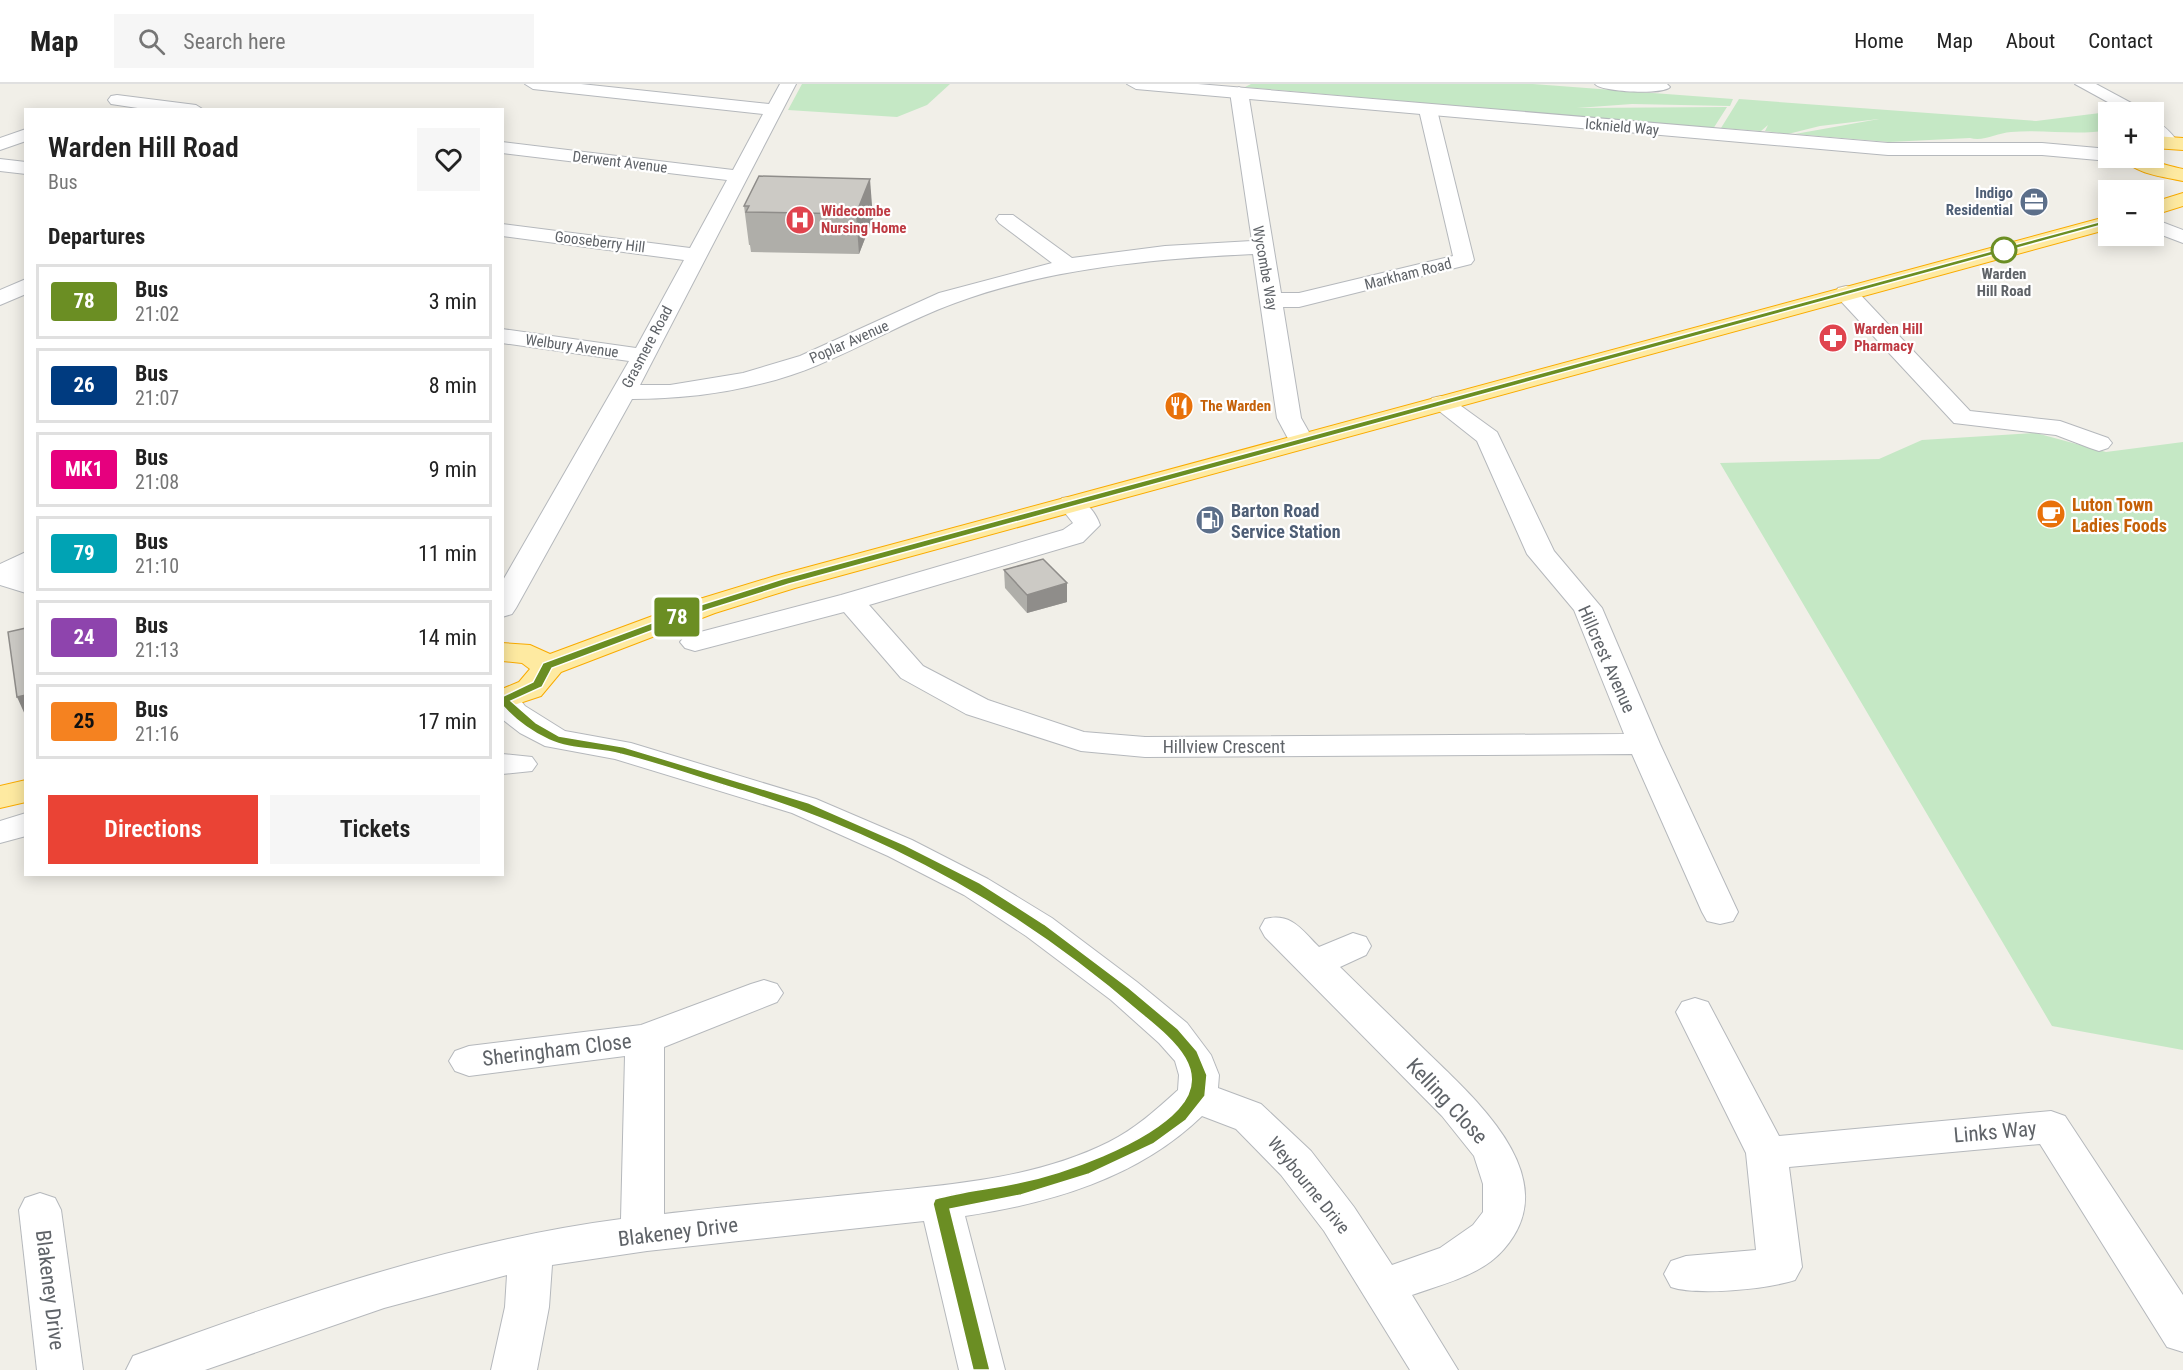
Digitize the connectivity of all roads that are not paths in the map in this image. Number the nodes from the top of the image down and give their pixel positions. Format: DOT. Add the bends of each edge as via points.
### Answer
graph roads {
  1 [pos="533,84"];
  2 [pos="788,84"];
  3 [pos="1136,84"];
  4 [pos="1603,84"];
  5 [pos="2083,84"];
  6 [pos="1662,87"];
  7 [pos="149,88"];
  8 [pos="1239,93"];
  9 [pos="117,100"];
  10 [pos="2119,102"];
  11 [pos="100,106"];
  12 [pos="180,108"];
  13 [pos="775,110"];
  14 [pos="1428,110"];
  15 [pos="24,135"];
  16 [pos="0,144"];
  17 [pos="504,147"];
  18 [pos="2098,154"];
  19 [pos="0,165"];
  20 [pos="24,168"];
  21 [pos="2154,168"];
  22 [pos="2158,170"];
  23 [pos="2183,175"];
  24 [pos="737,176"];
  25 [pos="2181,200"];
  26 [pos="2164,206"];
  27 [pos="1006,219"];
  28 [pos="2098,225"];
  29 [pos="2164,229"];
  30 [pos="504,230"];
  31 [pos="2183,237"];
  32 [pos="1261,247"];
  33 [pos="697,255"];
  34 [pos="1068,265"];
  35 [pos="0,280"];
  36 [pos="24,284"];
  37 [pos="24,285"];
  38 [pos="1846,293"];
  39 [pos="0,298"];
  40 [pos="1272,300"];
  41 [pos="504,336"];
  42 [pos="641,356"];
  43 [pos="624,392"];
  44 [pos="1441,403"];
  45 [pos="1301,441"];
  46 [pos="2099,443"];
  47 [pos="1071,504"];
  48 [pos="24,561"];
  49 [pos="0,576"];
  50 [pos="24,583"];
  51 [pos="851,601"];
  52 [pos="504,604"];
  53 [pos="695,642"];
  54 [pos="504,652"];
  55 [pos="547,666"];
  56 [pos="504,699"];
  57 [pos="504,700"];
  58 [pos="1644,744"];
  59 [pos="24,791"];
  60 [pos="0,797"];
  61 [pos="24,825"];
  62 [pos="0,832"];
  63 [pos="1720,912"];
  64 [pos="1278,928"];
  65 [pos="1353,946"];
  66 [pos="1315,964"];
  67 [pos="764,993"];
  68 [pos="1695,1012"];
  69 [pos="645,1039"];
  70 [pos="469,1061"];
  71 [pos="1197,1096"];
  72 [pos="1767,1153"];
  73 [pos="941,1204"];
  74 [pos="40,1210"];
  75 [pos="642,1235"];
  76 [pos="531,1251"];
  77 [pos="1686,1274"];
  78 [pos="1384,1286"];
  79 [pos="2183,1333"];
  80 [pos="60,1370"];
  81 [pos="149,1370"];
  82 [pos="514,1370"];
  83 [pos="982,1370"];
  84 [pos="1435,1370"];
  1 -- 13 [label="street"];
  2 -- 13 [label="street, Grasmere Road"];
  3 -- 8 [label="street, Icknield Way"];
  4 -- 6 [label="street"];
  5 -- 10 [label="street"];
  7 -- 9 [label="street"];
  8 -- 14 [label="street, Icknield Way"];
  8 -- 32 [label="street, Wycombe Way"];
  9 -- 11 [label="street"];
  9 -- 12 [label="street"];
  13 -- 24 [label="street, Grasmere Road"];
  14 -- 18 [label="street, Icknield Way" via="1888,149 2042,149"];
  14 -- 40 [label="street, Markham Road" via="1464,260 1299,300"];
  15 -- 16 [label="street"];
  17 -- 24 [label="street, Derwent Avenue"];
  19 -- 20 [label="street"];
  21 -- 22 [label="highway"];
  22 -- 23 [label="highway"];
  22 -- 25 [label="highway"];
  24 -- 33 [label="street, Grasmere Road"];
  25 -- 26 [label="highway"];
  27 -- 34 [label="street"];
  28 -- 38 [label="highway"];
  29 -- 31 [label="street"];
  30 -- 33 [label="street, Gooseberry Hill"];
  32 -- 34 [label="street, Poplar Avenue" via="1165,252"];
  32 -- 40 [label="street, Wycombe Way"];
  33 -- 42 [label="street, Grasmere Road"];
  34 -- 43 [label="street, Poplar Avenue" via="947,298 808,361 746,380 670,392"];
  35 -- 36 [label="street"];
  37 -- 39 [label="street"];
  38 -- 44 [label="highway"];
  38 -- 46 [label="street" via="1963,418 2060,428"];
  40 -- 45 [label="street, Wycombe Way" via="1289,418"];
  41 -- 42 [label="street, Welbury Avenue"];
  42 -- 43 [label="street, Grasmere Road"];
  43 -- 52 [label="street, Grasmere Road"];
  44 -- 45 [label="highway"];
  44 -- 58 [label="street, Hillcrest Avenue" via="1488,436 1542,554 1588,608"];
  45 -- 47 [label="highway"];
  47 -- 51 [label="street" via="1087,525 1074,536"];
  47 -- 55 [label="highway" via="775,585"];
  48 -- 49 [label="street"];
  49 -- 50 [label="street"];
  51 -- 53 [label="street"];
  51 -- 58 [label="street, Hillview Crescent" via="912,672 977,707 1081,741 1145,747"];
  54 -- 55 [label="highway" via="530,654"];
  55 -- 56 [label="highway" via="538,684"];
  57 -- 71 [label="street" via="531,726 556,739 620,750 804,806 976,886 1039,927 1173,1033 1192,1055 1199,1075"];
  58 -- 63 [label="street, Hillcrest Avenue"];
  59 -- 60 [label="highway"];
  61 -- 62 [label="street"];
  64 -- 66 [label="street, Kelling Close"];
  65 -- 66 [label="street"];
  66 -- 78 [label="street, Kelling Close" via="1456,1105 1492,1149 1504,1184 1504,1216 1488,1238 1455,1261"];
  67 -- 69 [label="street, Sheringham Close"];
  68 -- 72 [label="street"];
  69 -- 70 [label="street, Sheringham Close"];
  69 -- 75 [label="street, Sheringham Close"];
  71 -- 73 [label="street, Blakeney Drive" via="1181,1116 1148,1140 1089,1168 1021,1189"];
  71 -- 78 [label="street, Weybourne Drive" via="1247,1115 1269,1134 1339,1219"];
  72 -- 77 [label="street" via="1780,1268"];
  72 -- 79 [label="street, Links Way" via="2051,1127"];
  73 -- 75 [label="street, Blakeney Drive"];
  73 -- 83 [label="street"];
  74 -- 80 [label="street, Blakeney Drive"];
  75 -- 76 [label="street, Blakeney Drive"];
  76 -- 81 [label="street, Blakeney Drive" via="377,1290"];
  76 -- 82 [label="street" via="528,1306"];
  78 -- 84 [label="street, Weybourne Drive"];
}
